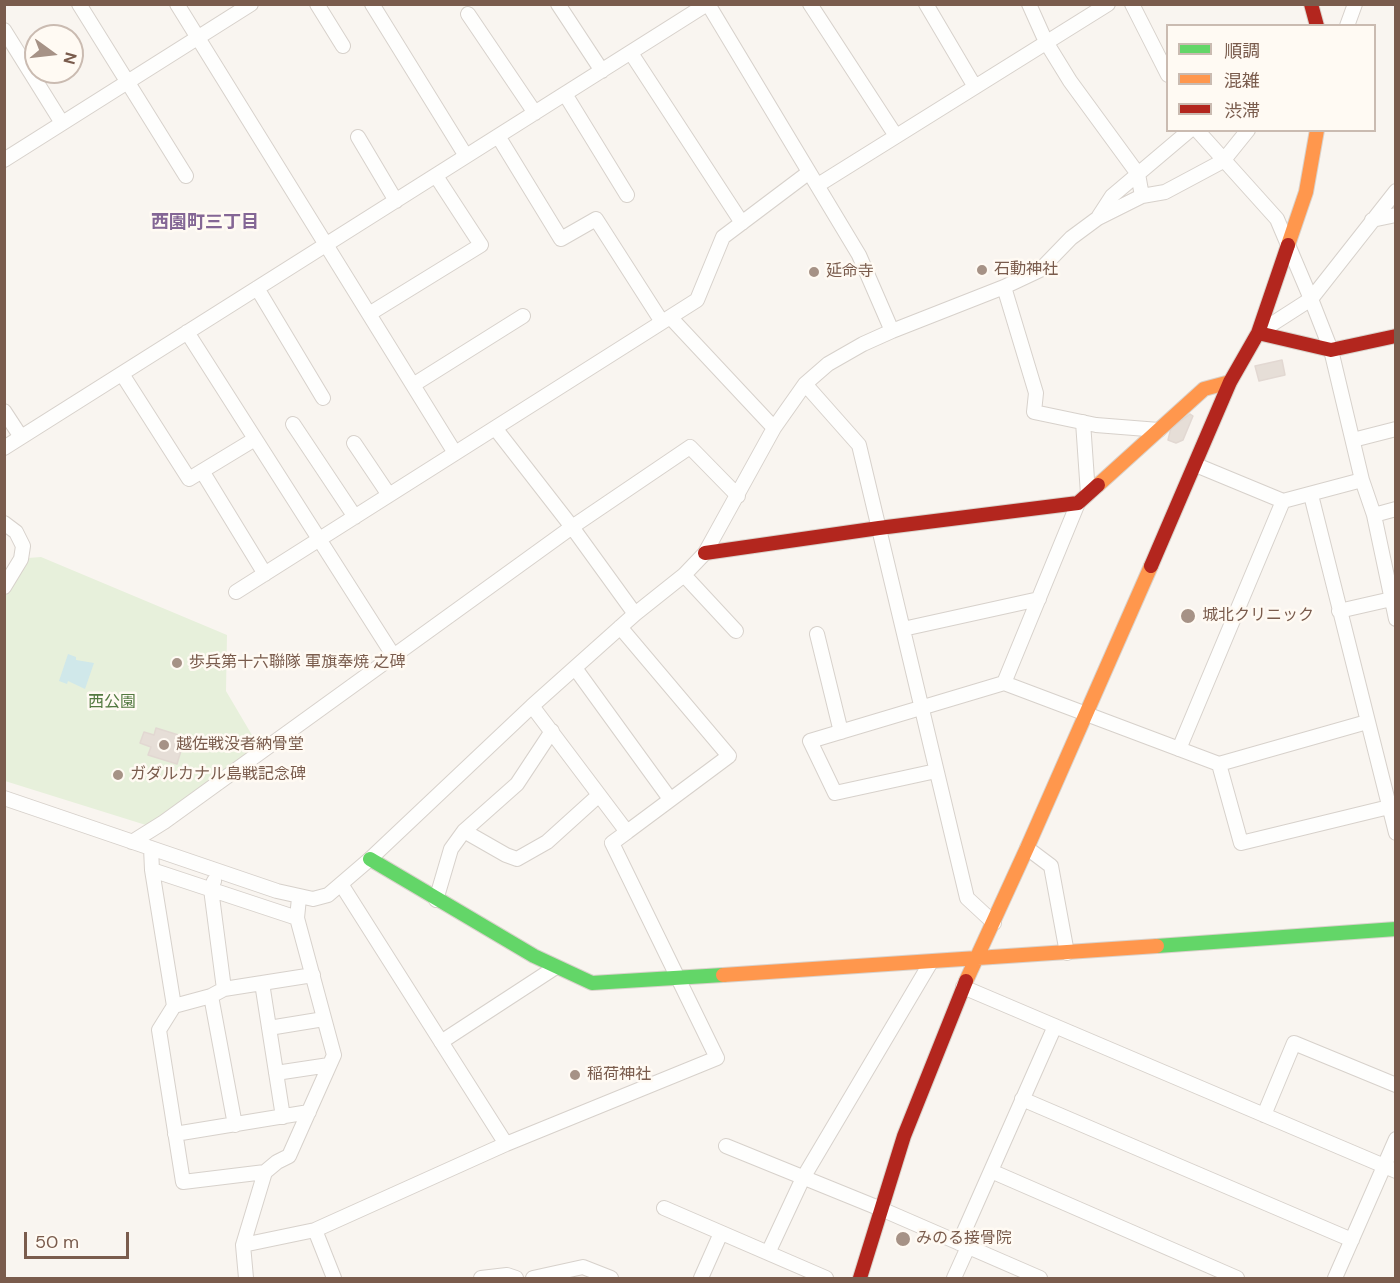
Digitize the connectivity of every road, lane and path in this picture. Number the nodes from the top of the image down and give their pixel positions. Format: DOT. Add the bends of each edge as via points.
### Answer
graph roads {
  1 [pos="79,4"];
  2 [pos="177,4"];
  3 [pos="251,4"];
  4 [pos="317,4"];
  5 [pos="372,4"];
  6 [pos="558,4"];
  7 [pos="708,4"];
  8 [pos="810,4"];
  9 [pos="926,4"];
  10 [pos="1029,4"];
  11 [pos="1108,4"];
  12 [pos="1132,4"];
  13 [pos="1311,4"];
  14 [pos="1355,4"];
  15 [pos="468,14"];
  16 [pos="1316,24"];
  17 [pos="1348,24"];
  18 [pos="4,30"];
  19 [pos="198,38"];
  20 [pos="1046,42"];
  21 [pos="344,46"];
  22 [pos="631,53"];
  23 [pos="602,71"];
  24 [pos="1166,73"];
  25 [pos="127,83"];
  26 [pos="975,87"];
  27 [pos="566,94"];
  28 [pos="535,113"];
  29 [pos="62,123"];
  30 [pos="1188,132"];
  31 [pos="1199,132"];
  32 [pos="1246,132"];
  33 [pos="1317,132"];
  34 [pos="358,136"];
  35 [pos="498,136"];
  36 [pos="896,136"];
  37 [pos="466,156"];
  38 [pos="4,160"];
  39 [pos="1223,160"];
  40 [pos="808,173"];
  41 [pos="1138,174"];
  42 [pos="186,176"];
  43 [pos="436,176"];
  44 [pos="818,185"];
  45 [pos="1395,191"];
  46 [pos="627,195"];
  47 [pos="1142,196"];
  48 [pos="396,201"];
  49 [pos="1395,215"];
  50 [pos="1098,218"];
  51 [pos="1372,220"];
  52 [pos="742,223"];
  53 [pos="1288,244"];
  54 [pos="326,245"];
  55 [pos="1004,287"];
  56 [pos="257,288"];
  57 [pos="1311,299"];
  58 [pos="369,314"];
  59 [pos="523,316"];
  60 [pos="666,320"];
  61 [pos="892,331"];
  62 [pos="187,332"];
  63 [pos="1258,333"];
  64 [pos="1395,336"];
  65 [pos="1331,350"];
  66 [pos="122,374"];
  67 [pos="1230,382"];
  68 [pos="805,384"];
  69 [pos="413,385"];
  70 [pos="323,398"];
  71 [pos="4,411"];
  72 [pos="1083,422"];
  73 [pos="293,424"];
  74 [pos="495,428"];
  75 [pos="774,428"];
  76 [pos="1395,429"];
  77 [pos="1159,430"];
  78 [pos="21,437"];
  79 [pos="255,439"];
  80 [pos="1353,440"];
  81 [pos="354,443"];
  82 [pos="4,448"];
  83 [pos="455,453"];
  84 [pos="1196,465"];
  85 [pos="202,471"];
  86 [pos="1362,480"];
  87 [pos="389,495"];
  88 [pos="1311,495"];
  89 [pos="738,496"];
  90 [pos="1083,499"];
  91 [pos="1283,501"];
  92 [pos="1395,509"];
  93 [pos="1374,515"];
  94 [pos="355,517"];
  95 [pos="4,523"];
  96 [pos="572,527"];
  97 [pos="879,528"];
  98 [pos="319,540"];
  99 [pos="705,553"];
  100 [pos="265,574"];
  101 [pos="684,575"];
  102 [pos="4,587"];
  103 [pos="236,592"];
  104 [pos="1039,599"];
  105 [pos="1393,599"];
  106 [pos="1339,611"];
  107 [pos="635,614"];
  108 [pos="1395,619"];
  109 [pos="620,627"];
  110 [pos="903,629"];
  111 [pos="736,631"];
  112 [pos="817,634"];
  113 [pos="393,655"];
  114 [pos="575,668"];
  115 [pos="1004,683"];
  116 [pos="532,706"];
  117 [pos="922,709"];
  118 [pos="1084,714"];
  119 [pos="1367,722"];
  120 [pos="552,731"];
  121 [pos="841,732"];
  122 [pos="1179,749"];
  123 [pos="1219,764"];
  124 [pos="936,771"];
  125 [pos="599,795"];
  126 [pos="4,798"];
  127 [pos="670,799"];
  128 [pos="1389,807"];
  129 [pos="464,831"];
  130 [pos="627,832"];
  131 [pos="1395,833"];
  132 [pos="132,842"];
  133 [pos="151,848"];
  134 [pos="1027,848"];
  135 [pos="370,859"];
  136 [pos="152,870"];
  137 [pos="217,871"];
  138 [pos="341,884"];
  139 [pos="211,890"];
  140 [pos="299,898"];
  141 [pos="436,900"];
  142 [pos="297,918"];
  143 [pos="994,923"];
  144 [pos="1395,929"];
  145 [pos="1067,952"];
  146 [pos="975,959"];
  147 [pos="931,962"];
  148 [pos="556,967"];
  149 [pos="313,975"];
  150 [pos="676,977"];
  151 [pos="262,983"];
  152 [pos="963,987"];
  153 [pos="224,989"];
  154 [pos="211,996"];
  155 [pos="174,1006"];
  156 [pos="324,1019"];
  157 [pos="1055,1026"];
  158 [pos="269,1028"];
  159 [pos="441,1042"];
  160 [pos="329,1065"];
  161 [pos="276,1073"];
  162 [pos="1395,1085"];
  163 [pos="1022,1099"];
  164 [pos="309,1112"];
  165 [pos="1264,1115"];
  166 [pos="283,1117"];
  167 [pos="235,1125"];
  168 [pos="175,1134"];
  169 [pos="1395,1138"];
  170 [pos="506,1144"];
  171 [pos="726,1146"];
  172 [pos="1390,1169"];
  173 [pos="991,1171"];
  174 [pos="266,1172"];
  175 [pos="803,1178"];
  176 [pos="664,1208"];
  177 [pos="880,1209"];
  178 [pos="315,1230"];
  179 [pos="721,1233"];
  180 [pos="1352,1240"];
  181 [pos="243,1245"];
  182 [pos="963,1245"];
  183 [pos="768,1253"];
  184 [pos="246,1278"];
  185 [pos="334,1278"];
  186 [pos="481,1278"];
  187 [pos="516,1278"];
  188 [pos="533,1278"];
  189 [pos="611,1278"];
  190 [pos="701,1278"];
  191 [pos="826,1278"];
  192 [pos="860,1278"];
  193 [pos="954,1278"];
  194 [pos="1040,1278"];
  195 [pos="1237,1278"];
  196 [pos="1335,1278"];
  1 -- 25 [label="street"];
  2 -- 19 [label="street"];
  3 -- 19 [label="street"];
  4 -- 21 [label="street"];
  5 -- 37 [label="street"];
  6 -- 23 [label="street"];
  7 -- 22 [label="street"];
  7 -- 40 [label="street"];
  8 -- 36 [label="street"];
  9 -- 26 [label="street"];
  10 -- 20 [label="street"];
  11 -- 20 [label="street"];
  12 -- 24 [label="street"];
  13 -- 16 [label="street"];
  14 -- 17 [label="street"];
  15 -- 28 [label="street"];
  18 -- 29 [label="street"];
  19 -- 25 [label="street"];
  19 -- 54 [label="street"];
  20 -- 26 [label="street"];
  20 -- 41 [label="street"];
  22 -- 23 [label="street"];
  22 -- 52 [label="street"];
  23 -- 27 [label="street"];
  25 -- 29 [label="street"];
  25 -- 42 [label="street"];
  26 -- 36 [label="street"];
  27 -- 28 [label="street"];
  27 -- 46 [label="street"];
  28 -- 35 [label="street"];
  29 -- 38 [label="street"];
  30 -- 41 [label="street"];
  31 -- 39 [label="street"];
  32 -- 39 [label="street"];
  33 -- 53 [label="street" via="1306,192"];
  34 -- 48 [label="street"];
  35 -- 37 [label="street"];
  35 -- 60 [label="street" via="561,239 596,219"];
  36 -- 44 [label="street"];
  37 -- 43 [label="street"];
  39 -- 47 [label="street" via="1165,192"];
  39 -- 53 [label="street" via="1277,219"];
  40 -- 44 [label="street"];
  40 -- 52 [label="street"];
  41 -- 47 [label="street"];
  41 -- 50 [label="street" via="1112,196"];
  43 -- 48 [label="street"];
  43 -- 58 [label="street" via="481,245"];
  44 -- 61 [label="street" via="859,255"];
  45 -- 51 [label="street"];
  47 -- 50 [label="street"];
  48 -- 54 [label="street"];
  49 -- 51 [label="street"];
  50 -- 55 [label="street" via="1071,238 1040,270"];
  51 -- 57 [label="street"];
  52 -- 60 [label="street" via="723,237 698,300"];
  53 -- 57 [label="street"];
  53 -- 63 [label="street"];
  54 -- 56 [label="street"];
  54 -- 58 [label="street"];
  55 -- 61 [label="street"];
  55 -- 72 [label="street" via="1036,393 1034,412"];
  56 -- 62 [label="street"];
  56 -- 70 [label="street"];
  57 -- 63 [label="street"];
  57 -- 65 [label="street"];
  58 -- 69 [label="street"];
  59 -- 69 [label="street"];
  60 -- 74 [label="street"];
  60 -- 75 [label="street"];
  61 -- 68 [label="street" via="828,364"];
  62 -- 66 [label="street"];
  62 -- 79 [label="street"];
  63 -- 65 [label="street"];
  63 -- 67 [label="street"];
  64 -- 65 [label="street"];
  65 -- 80 [label="street"];
  66 -- 78 [label="street"];
  66 -- 85 [label="street" via="189,479"];
  67 -- 77 [label="street" via="1204,389"];
  67 -- 84 [label="street"];
  68 -- 75 [label="street"];
  68 -- 97 [label="street" via="859,445"];
  69 -- 83 [label="street"];
  71 -- 78 [label="street"];
  72 -- 77 [label="street"];
  72 -- 90 [label="street"];
  73 -- 94 [label="street"];
  74 -- 83 [label="street"];
  74 -- 96 [label="street"];
  75 -- 89 [label="street"];
  76 -- 80 [label="street"];
  77 -- 90 [label="street"];
  78 -- 82 [label="street"];
  79 -- 85 [label="street"];
  79 -- 98 [label="street"];
  80 -- 86 [label="street"];
  81 -- 87 [label="street"];
  83 -- 87 [label="street"];
  84 -- 91 [label="street"];
  84 -- 118 [label="street"];
  85 -- 100 [label="street"];
  86 -- 88 [label="street"];
  86 -- 93 [label="street"];
  87 -- 94 [label="street"];
  88 -- 91 [label="street"];
  88 -- 106 [label="street"];
  89 -- 96 [label="street" via="690,447"];
  89 -- 99 [label="street"];
  90 -- 97 [label="street"];
  90 -- 104 [label="street"];
  91 -- 122 [label="street"];
  92 -- 93 [label="street"];
  93 -- 105 [label="street"];
  94 -- 98 [label="street"];
  95 -- 102 [label="street" via="16,532 23,546 21,559"];
  96 -- 107 [label="street"];
  96 -- 113 [label="street"];
  97 -- 99 [label="street"];
  97 -- 110 [label="street"];
  98 -- 100 [label="street"];
  98 -- 113 [label="street"];
  99 -- 101 [label="street"];
  100 -- 103 [label="street"];
  101 -- 107 [label="street"];
  101 -- 111 [label="street"];
  104 -- 110 [label="street"];
  104 -- 115 [label="street"];
  105 -- 106 [label="street"];
  105 -- 108 [label="street"];
  106 -- 119 [label="street"];
  107 -- 109 [label="street"];
  109 -- 114 [label="street"];
  109 -- 127 [label="street" via="729,756"];
  110 -- 117 [label="street"];
  112 -- 121 [label="street"];
  113 -- 132 [label="street"];
  114 -- 116 [label="street"];
  114 -- 127 [label="street"];
  115 -- 117 [label="street"];
  115 -- 118 [label="street"];
  116 -- 120 [label="street"];
  116 -- 135 [label="street"];
  117 -- 121 [label="street"];
  117 -- 124 [label="street"];
  118 -- 122 [label="street"];
  118 -- 134 [label="street"];
  119 -- 123 [label="street"];
  119 -- 128 [label="street"];
  120 -- 125 [label="street"];
  120 -- 129 [label="street" via="517,784"];
  121 -- 124 [label="street" via="810,741 835,793"];
  122 -- 123 [label="street"];
  123 -- 128 [label="street" via="1241,843"];
  124 -- 143 [label="street" via="967,898"];
  125 -- 129 [label="street" via="547,842 517,859"];
  125 -- 130 [label="street"];
  126 -- 132 [label="street"];
  127 -- 130 [label="street"];
  128 -- 131 [label="street"];
  129 -- 141 [label="street" via="451,849"];
  130 -- 150 [label="street" via="612,843"];
  132 -- 133 [label="street"];
  133 -- 136 [label="street"];
  133 -- 137 [label="street"];
  134 -- 143 [label="street"];
  134 -- 145 [label="street" via="1051,866"];
  135 -- 138 [label="street"];
  135 -- 141 [label="street"];
  136 -- 139 [label="street"];
  136 -- 155 [label="street"];
  137 -- 139 [label="street"];
  137 -- 140 [label="street"];
  138 -- 140 [label="street" via="328,895"];
  138 -- 159 [label="street"];
  139 -- 142 [label="street"];
  139 -- 153 [label="street"];
  140 -- 142 [label="street"];
  141 -- 148 [label="street"];
  142 -- 149 [label="street"];
  143 -- 146 [label="street"];
  144 -- 145 [label="street"];
  145 -- 146 [label="street"];
  146 -- 147 [label="street"];
  146 -- 152 [label="street"];
  147 -- 150 [label="street"];
  147 -- 175 [label="street"];
  148 -- 150 [label="street" via="592,983"];
  148 -- 159 [label="street"];
  149 -- 151 [label="street"];
  149 -- 156 [label="street"];
  150 -- 170 [label="street" via="717,1058"];
  151 -- 153 [label="street"];
  151 -- 158 [label="street"];
  152 -- 157 [label="street"];
  152 -- 177 [label="street" via="904,1136"];
  153 -- 154 [label="street"];
  154 -- 155 [label="street"];
  154 -- 167 [label="street"];
  155 -- 168 [label="street" via="159,1030"];
  156 -- 158 [label="street"];
  156 -- 160 [label="street" via="334,1055"];
  157 -- 163 [label="street"];
  157 -- 165 [label="street"];
  158 -- 161 [label="street"];
  159 -- 170 [label="street"];
  160 -- 161 [label="street"];
  160 -- 164 [label="street"];
  161 -- 166 [label="street"];
  162 -- 165 [label="street" via="1294,1043"];
  163 -- 173 [label="street"];
  163 -- 180 [label="street"];
  164 -- 166 [label="street"];
  164 -- 174 [label="street" via="289,1156"];
  165 -- 172 [label="street"];
  166 -- 167 [label="street"];
  167 -- 168 [label="street"];
  168 -- 174 [label="street" via="183,1182"];
  169 -- 172 [label="street"];
  170 -- 178 [label="street"];
  171 -- 175 [label="street"];
  172 -- 180 [label="street"];
  173 -- 182 [label="street"];
  173 -- 195 [label="street"];
  174 -- 181 [label="street"];
  175 -- 177 [label="street"];
  175 -- 183 [label="street"];
  176 -- 179 [label="street"];
  177 -- 182 [label="street"];
  177 -- 192 [label="street"];
  178 -- 181 [label="street"];
  178 -- 185 [label="street"];
  179 -- 183 [label="street"];
  179 -- 190 [label="street"];
  180 -- 196 [label="street"];
  181 -- 184 [label="street"];
  182 -- 193 [label="street"];
  182 -- 194 [label="street"];
  183 -- 191 [label="street"];
  186 -- 187 [label="street"];
  188 -- 189 [label="street" via="584,1267"];
}
